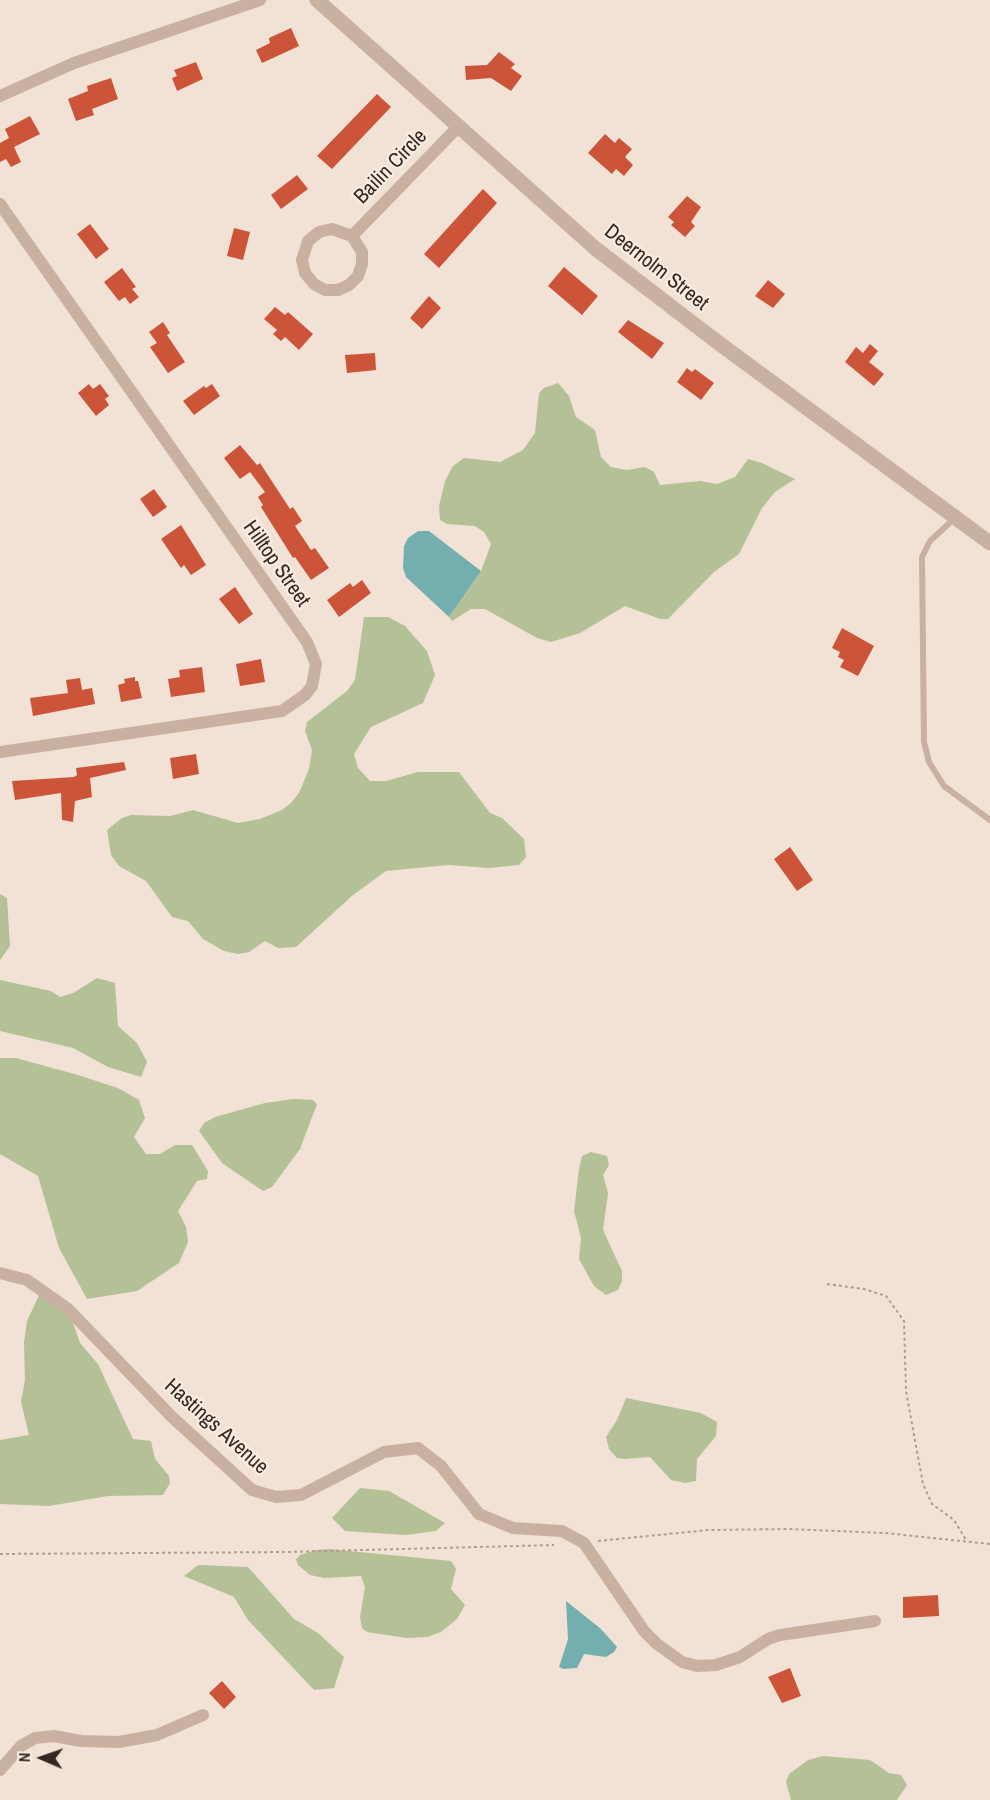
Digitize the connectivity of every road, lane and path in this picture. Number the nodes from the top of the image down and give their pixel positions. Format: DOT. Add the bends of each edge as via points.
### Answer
graph roads {
  1 [pos="260,0"];
  2 [pos="317,0"];
  3 [pos="0,96"];
  4 [pos="459,126"];
  5 [pos="0,204"];
  6 [pos="352,236"];
  7 [pos="957,516"];
  8 [pos="990,543"];
  9 [pos="0,752"];
  10 [pos="990,820"];
  11 [pos="0,1273"];
  12 [pos="827,1284"];
  13 [pos="966,1540"];
  14 [pos="584,1543"];
  15 [pos="990,1544"];
  16 [pos="557,1545"];
  17 [pos="0,1554"];
  18 [pos="875,1621"];
  19 [pos="203,1715"];
  20 [pos="0,1770"];
  1 -- 3 [label="street" via="74,63"];
  2 -- 4 [label="street, Deernolm Street"];
  4 -- 6 [label="street, Bailin Circle"];
  4 -- 7 [label="street, Deernolm Street" via="596,249"];
  5 -- 9 [label="street, Hilltop Street" via="307,642 316,664 312,686 282,711"];
  6 -- 6 [label="street, Bailin Circle" via="363,258 358,276 338,290 314,284 305,273 302,260 308,241 319,232 332,229"];
  7 -- 8 [label="street, Deernolm Street"];
  7 -- 10 [label="lane" via="930,541 922,557 924,742 939,780"];
  11 -- 14 [label="street, Hastings Avenue" via="27,1280 68,1309 172,1417 252,1490 276,1497 301,1495 384,1452 418,1449 430,1455 469,1503 490,1520 513,1528 562,1531"];
  12 -- 13 [label="path" via="886,1296 904,1321 906,1390 923,1485 932,1504 954,1520"];
  13 -- 14 [label="path" via="788,1529 708,1530"];
  13 -- 15 [label="path"];
  14 -- 18 [label="street" via="644,1631 669,1653 696,1666 726,1663 780,1635"];
  16 -- 17 [label="path"];
  19 -- 20 [label="street" via="157,1736 119,1742 35,1738 21,1746"];
}
